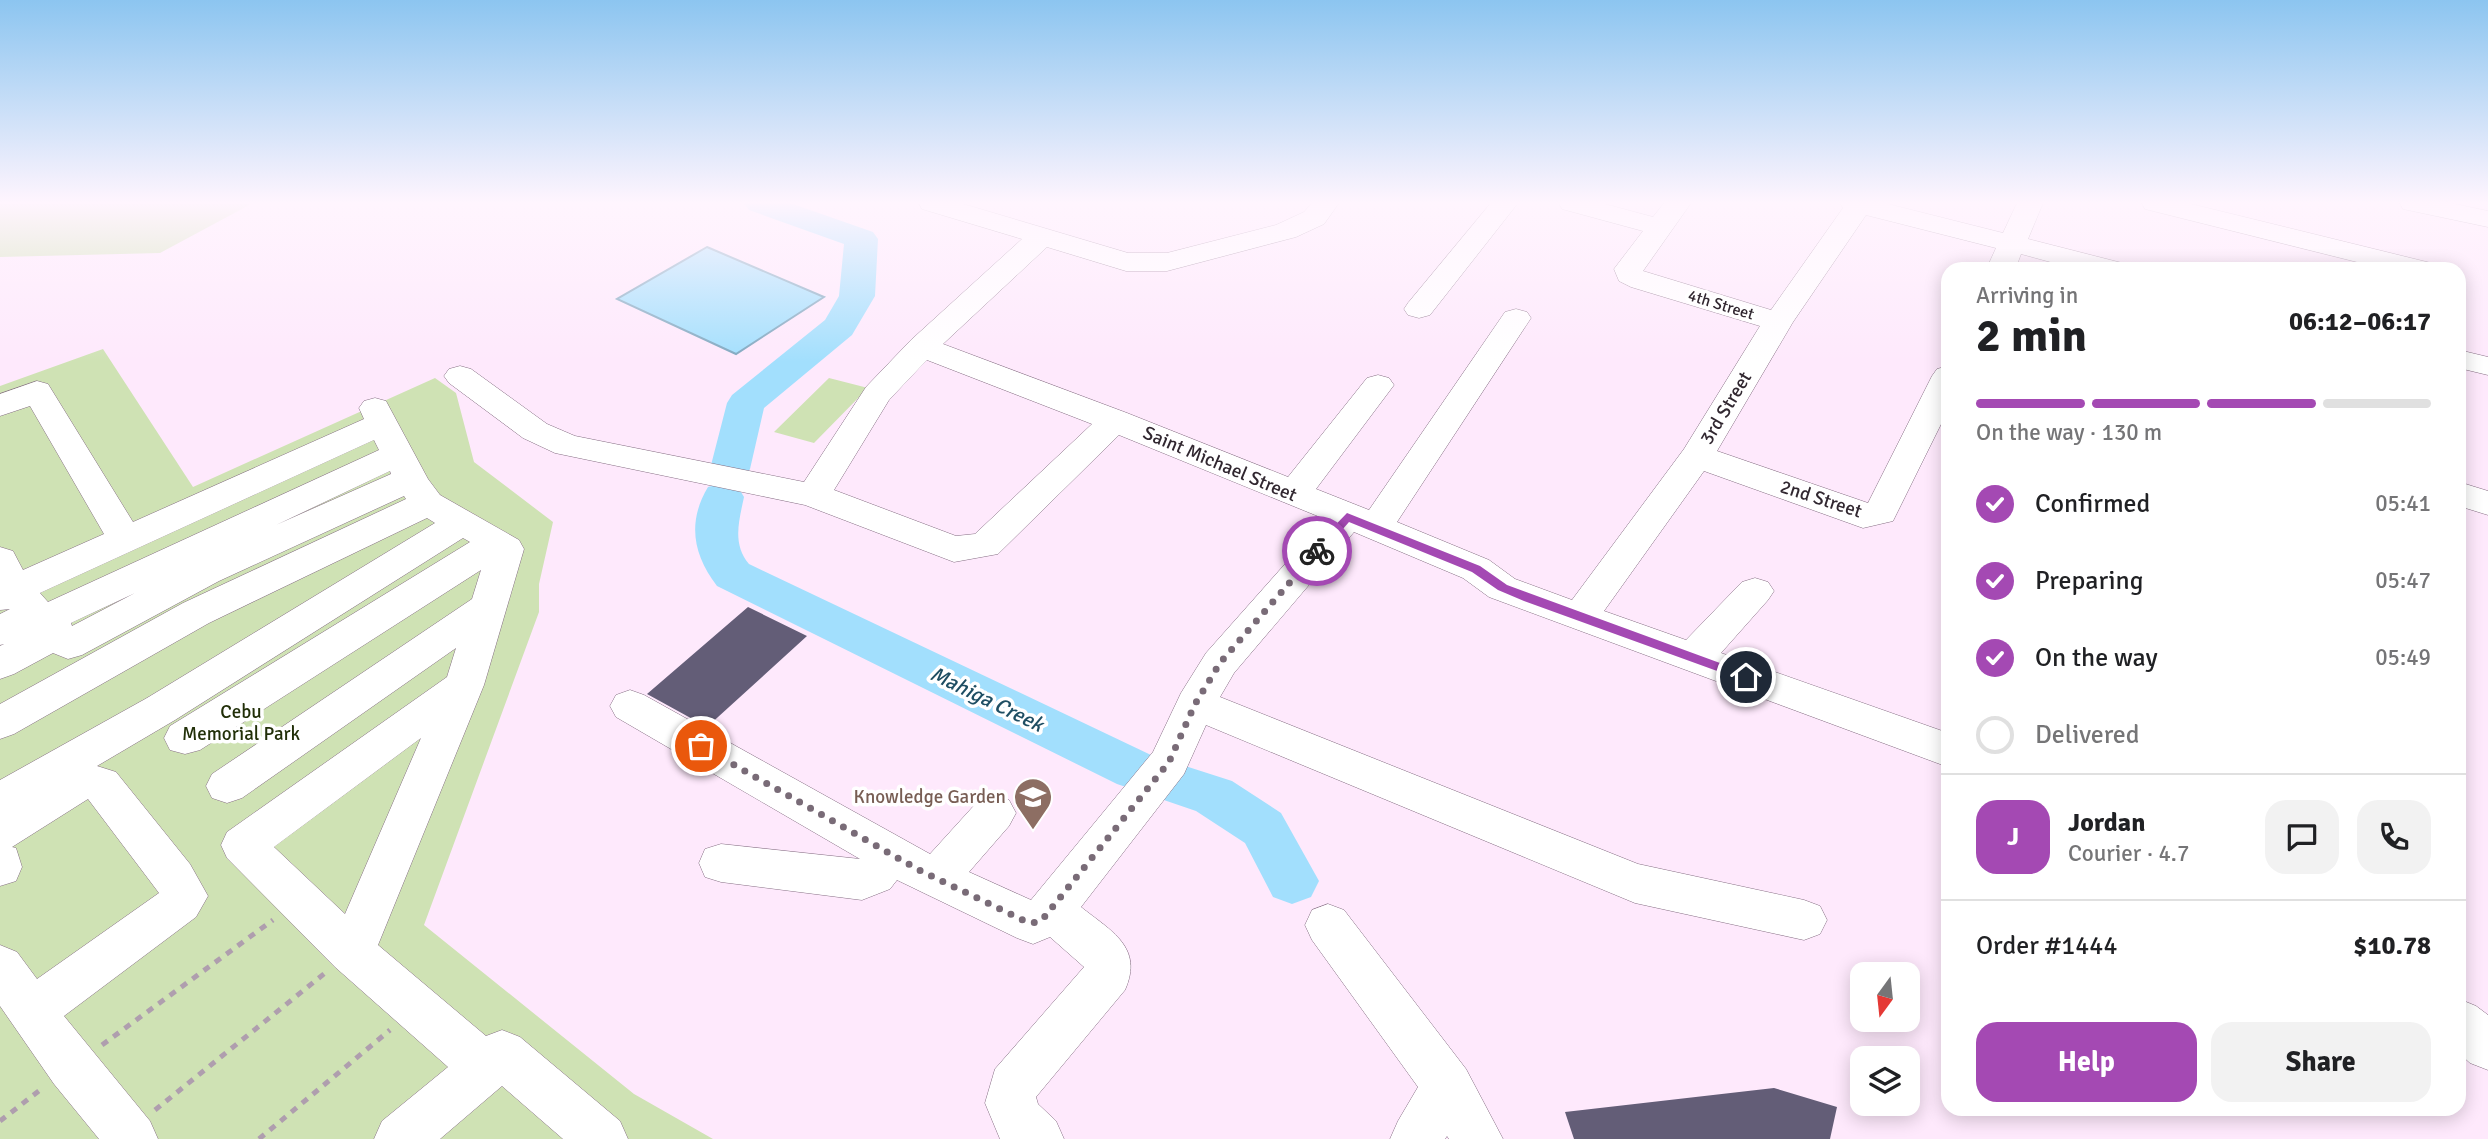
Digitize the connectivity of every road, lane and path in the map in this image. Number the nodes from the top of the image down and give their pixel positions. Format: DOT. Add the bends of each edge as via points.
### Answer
graph roads {
  1 [pos="1020,256"];
  2 [pos="1105,256"];
  3 [pos="1189,256"];
  4 [pos="1462,256"];
  5 [pos="1637,256"];
  6 [pos="1822,256"];
  7 [pos="2065,256"];
  8 [pos="2369,256"];
  9 [pos="2087,262"];
  10 [pos="2393,262"];
  11 [pos="1419,309"];
  12 [pos="1516,318"];
  13 [pos="1778,322"];
  14 [pos="922,346"];
  15 [pos="2466,361"];
  16 [pos="2488,366"];
  17 [pos="460,376"];
  18 [pos="1378,385"];
  19 [pos="1941,390"];
  20 [pos="0,406"];
  21 [pos="1115,420"];
  22 [pos="399,453"];
  23 [pos="1697,456"];
  24 [pos="1294,494"];
  25 [pos="813,495"];
  26 [pos="2466,496"];
  27 [pos="2488,503"];
  28 [pos="1361,522"];
  29 [pos="481,532"];
  30 [pos="125,539"];
  31 [pos="1755,591"];
  32 [pos="490,605"];
  33 [pos="1586,608"];
  34 [pos="39,616"];
  35 [pos="0,631"];
  36 [pos="1693,658"];
  37 [pos="0,664"];
  38 [pos="464,685"];
  39 [pos="1195,704"];
  40 [pos="630,705"];
  41 [pos="0,723"];
  42 [pos="185,738"];
  43 [pos="1941,747"];
  44 [pos="227,786"];
  45 [pos="0,801"];
  46 [pos="994,813"];
  47 [pos="0,833"];
  48 [pos="891,853"];
  49 [pos="722,863"];
  50 [pos="936,878"];
  51 [pos="300,900"];
  52 [pos="1051,910"];
  53 [pos="1804,920"];
  54 [pos="1328,925"];
  55 [pos="352,952"];
  56 [pos="0,967"];
  57 [pos="418,1007"];
  58 [pos="32,1011"];
  59 [pos="2466,1028"];
  60 [pos="2488,1046"];
  61 [pos="72,1067"];
  62 [pos="486,1068"];
  63 [pos="1448,1086"];
  64 [pos="0,1121"];
  65 [pos="584,1134"];
  66 [pos="130,1136"];
  67 [pos="259,1139"];
  68 [pos="400,1139"];
  69 [pos="1038,1139"];
  70 [pos="1416,1139"];
  71 [pos="1478,1139"];
  1 -- 14 [label="street"];
  2 -- 3 [label="street" via="1126,262 1167,262"];
  4 -- 11 [label="street"];
  5 -- 13 [label="street, 4th Street" via="1628,268 1629,275 1641,281"];
  6 -- 13 [label="street, 3rd Street"];
  7 -- 9 [label="street"];
  8 -- 10 [label="street"];
  12 -- 28 [label="street"];
  13 -- 23 [label="street, 3rd Street"];
  14 -- 21 [label="street, Saint Michael Street"];
  14 -- 25 [label="street" via="877,394"];
  15 -- 16 [label="street"];
  17 -- 25 [label="street" via="535,431 567,445"];
  18 -- 24 [label="street"];
  19 -- 23 [label="street, 2nd Street" via="1881,513 1863,516"];
  20 -- 30 [label="street" via="37,391"];
  21 -- 24 [label="street, Saint Michael Street"];
  21 -- 25 [label="street" via="985,545 954,549"];
  22 -- 29 [label="street"];
  22 -- 30 [label="street"];
  22 -- 34 [label="street"];
  22 -- 34 [label="street" via="196,613"];
  23 -- 33 [label="street, 3rd Street"];
  24 -- 28 [label="street, Saint Michael Street"];
  26 -- 27 [label="street"];
  28 -- 36 [label="street, Saint Michael Street" via="1476,569 1515,593"];
  28 -- 39 [label="street" via="1220,663"];
  29 -- 32 [label="street" via="506,549"];
  29 -- 42 [label="street"];
  29 -- 45 [label="street"];
  30 -- 34 [label="street"];
  31 -- 36 [label="street"];
  32 -- 38 [label="street"];
  32 -- 44 [label="street"];
  34 -- 35 [label="street"];
  34 -- 37 [label="street"];
  34 -- 41 [label="street"];
  36 -- 43 [label="street, Saint Michael Street"];
  38 -- 51 [label="street" via="243,845"];
  38 -- 55 [label="street"];
  39 -- 52 [label="street" via="1158,776"];
  39 -- 53 [label="street" via="1635,883"];
  40 -- 48 [label="street"];
  46 -- 50 [label="street"];
  47 -- 58 [label="street" via="73,786 87,781 101,784 185,896"];
  48 -- 49 [label="street" via="874,874 862,880"];
  48 -- 50 [label="street"];
  50 -- 52 [label="street" via="1025,921 1042,920"];
  51 -- 55 [label="street"];
  51 -- 61 [label="path"];
  52 -- 69 [label="street" via="1105,955 1109,967 1108,975 1013,1086 1009,1106 1013,1116"];
  54 -- 63 [label="street"];
  55 -- 57 [label="street"];
  55 -- 66 [label="path"];
  56 -- 58 [label="street"];
  57 -- 62 [label="street"];
  57 -- 67 [label="path"];
  58 -- 61 [label="street"];
  59 -- 60 [label="street"];
  61 -- 64 [label="path"];
  61 -- 66 [label="street"];
  62 -- 65 [label="street" via="502,1054"];
  62 -- 68 [label="street"];
  63 -- 70 [label="street"];
  63 -- 71 [label="street"];
}
